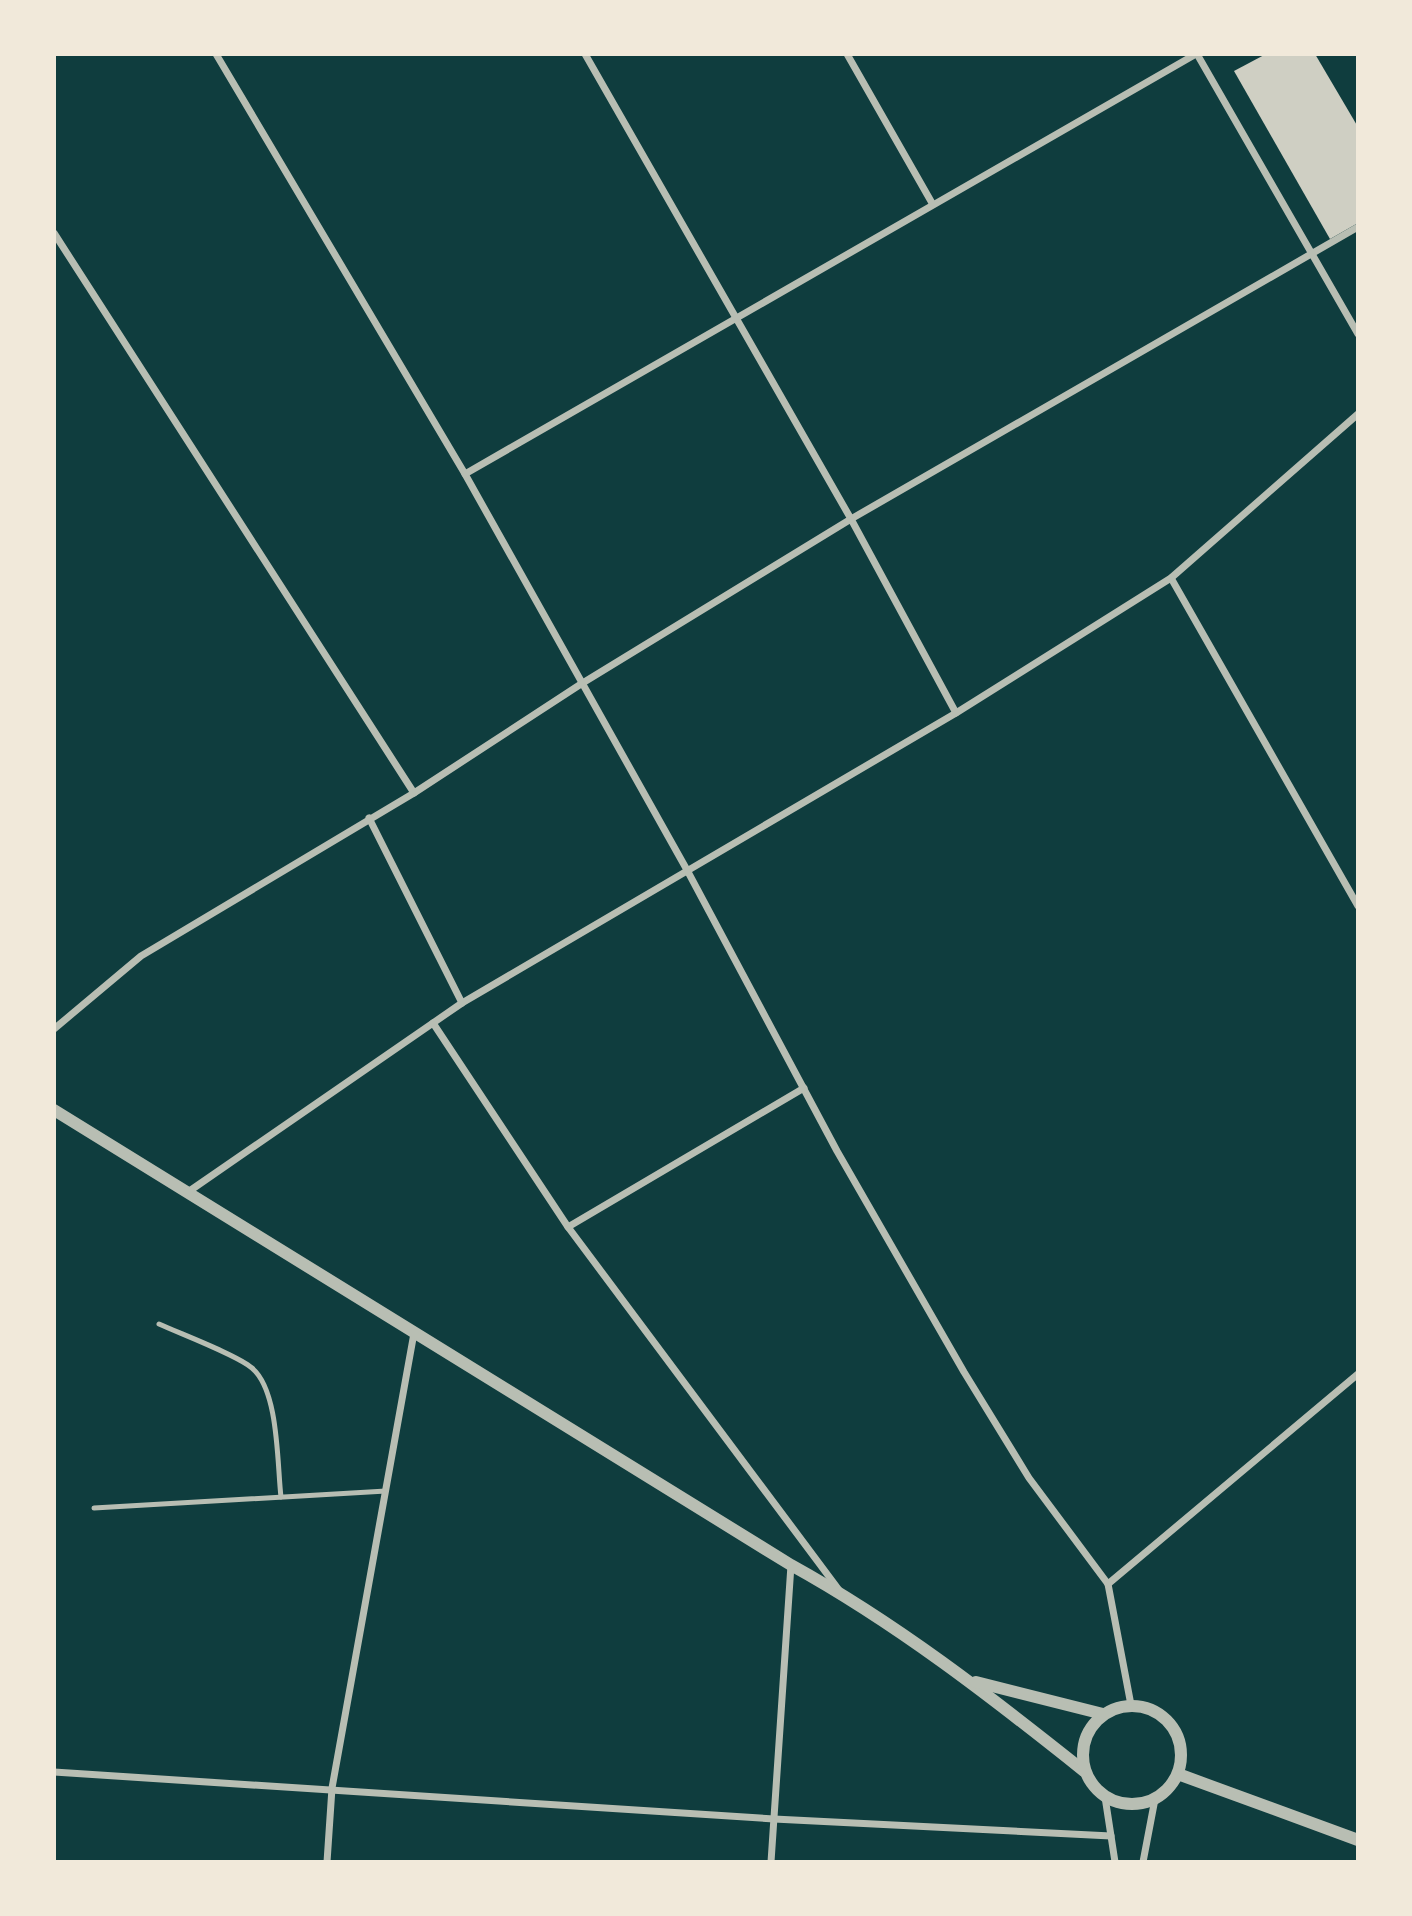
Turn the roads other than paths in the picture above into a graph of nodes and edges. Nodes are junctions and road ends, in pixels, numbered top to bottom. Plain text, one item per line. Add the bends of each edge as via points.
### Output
1 (216, 54) edge
2 (585, 54) edge
3 (847, 54) edge
4 (1196, 54) edge
5 (932, 203) junction
6 (1358, 228) edge
7 (54, 233) edge
8 (1312, 253) junction
9 (735, 317) junction
10 (1358, 334) edge
11 (1358, 414) edge
12 (465, 474) junction
13 (851, 519) junction
14 (1171, 578) junction
15 (581, 684) junction
16 (956, 713) junction
17 (414, 793) junction
18 (369, 818) junction
19 (687, 870) junction
20 (1358, 906) edge
21 (462, 1003) junction
22 (433, 1023) junction
23 (54, 1029) edge
24 (804, 1088) junction
25 (54, 1110) edge
26 (188, 1192) junction
27 (568, 1227) junction
28 (159, 1324) dead end
29 (414, 1332) junction
30 (1358, 1374) edge
31 (386, 1491) junction
32 (281, 1497) junction
33 (94, 1508) dead end
34 (791, 1565) junction
35 (1108, 1584) junction
36 (842, 1593) junction
37 (972, 1682) junction
38 (1131, 1705) junction
39 (1103, 1714) junction
40 (1084, 1771) junction
41 (54, 1772) edge
42 (1178, 1774) junction
43 (332, 1788) junction
44 (1105, 1797) junction
45 (1155, 1799) junction
46 (774, 1819) junction
47 (1111, 1836) junction
48 (1358, 1840) edge
49 (327, 1862) edge
50 (771, 1862) edge
51 (1115, 1862) edge
52 (1143, 1862) edge

1 - 12 street
2 - 9 street
3 - 5 street
4 - 5 street
4 - 8 street
5 - 9 street
6 - 8 street
7 - 17 street
8 - 10 street
8 - 13 street
9 - 12 street
9 - 13 street
11 - 14 street
12 - 15 street
13 - 15 street
13 - 16 street
14 - 16 street
14 - 20 street
15 - 17 street
15 - 19 street
16 - 19 street
17 - 18 street
18 - 21 street
18 - 23 street via 141,956
19 - 21 street
19 - 24 street
21 - 22 street
22 - 26 street
22 - 27 street
24 - 27 street
24 - 35 street via 964,1372 1029,1478
25 - 26 street
26 - 29 street
27 - 36 street
28 - 32 lane via 252,1368 266,1387
29 - 31 street
29 - 34 street
30 - 35 street
31 - 32 lane
31 - 43 street
32 - 33 lane
34 - 36 street
34 - 46 street
35 - 38 street
36 - 37 street
37 - 39 street
37 - 40 street
38 - 39 street
38 - 42 street via 1154,1711 1173,1727 1182,1758
39 - 40 street via 1086,1736
40 - 44 street
41 - 43 street
42 - 45 street
42 - 48 street
43 - 46 street
43 - 49 street
44 - 45 street via 1130,1804
44 - 47 street
45 - 52 street
46 - 47 street
46 - 50 street
47 - 51 street

